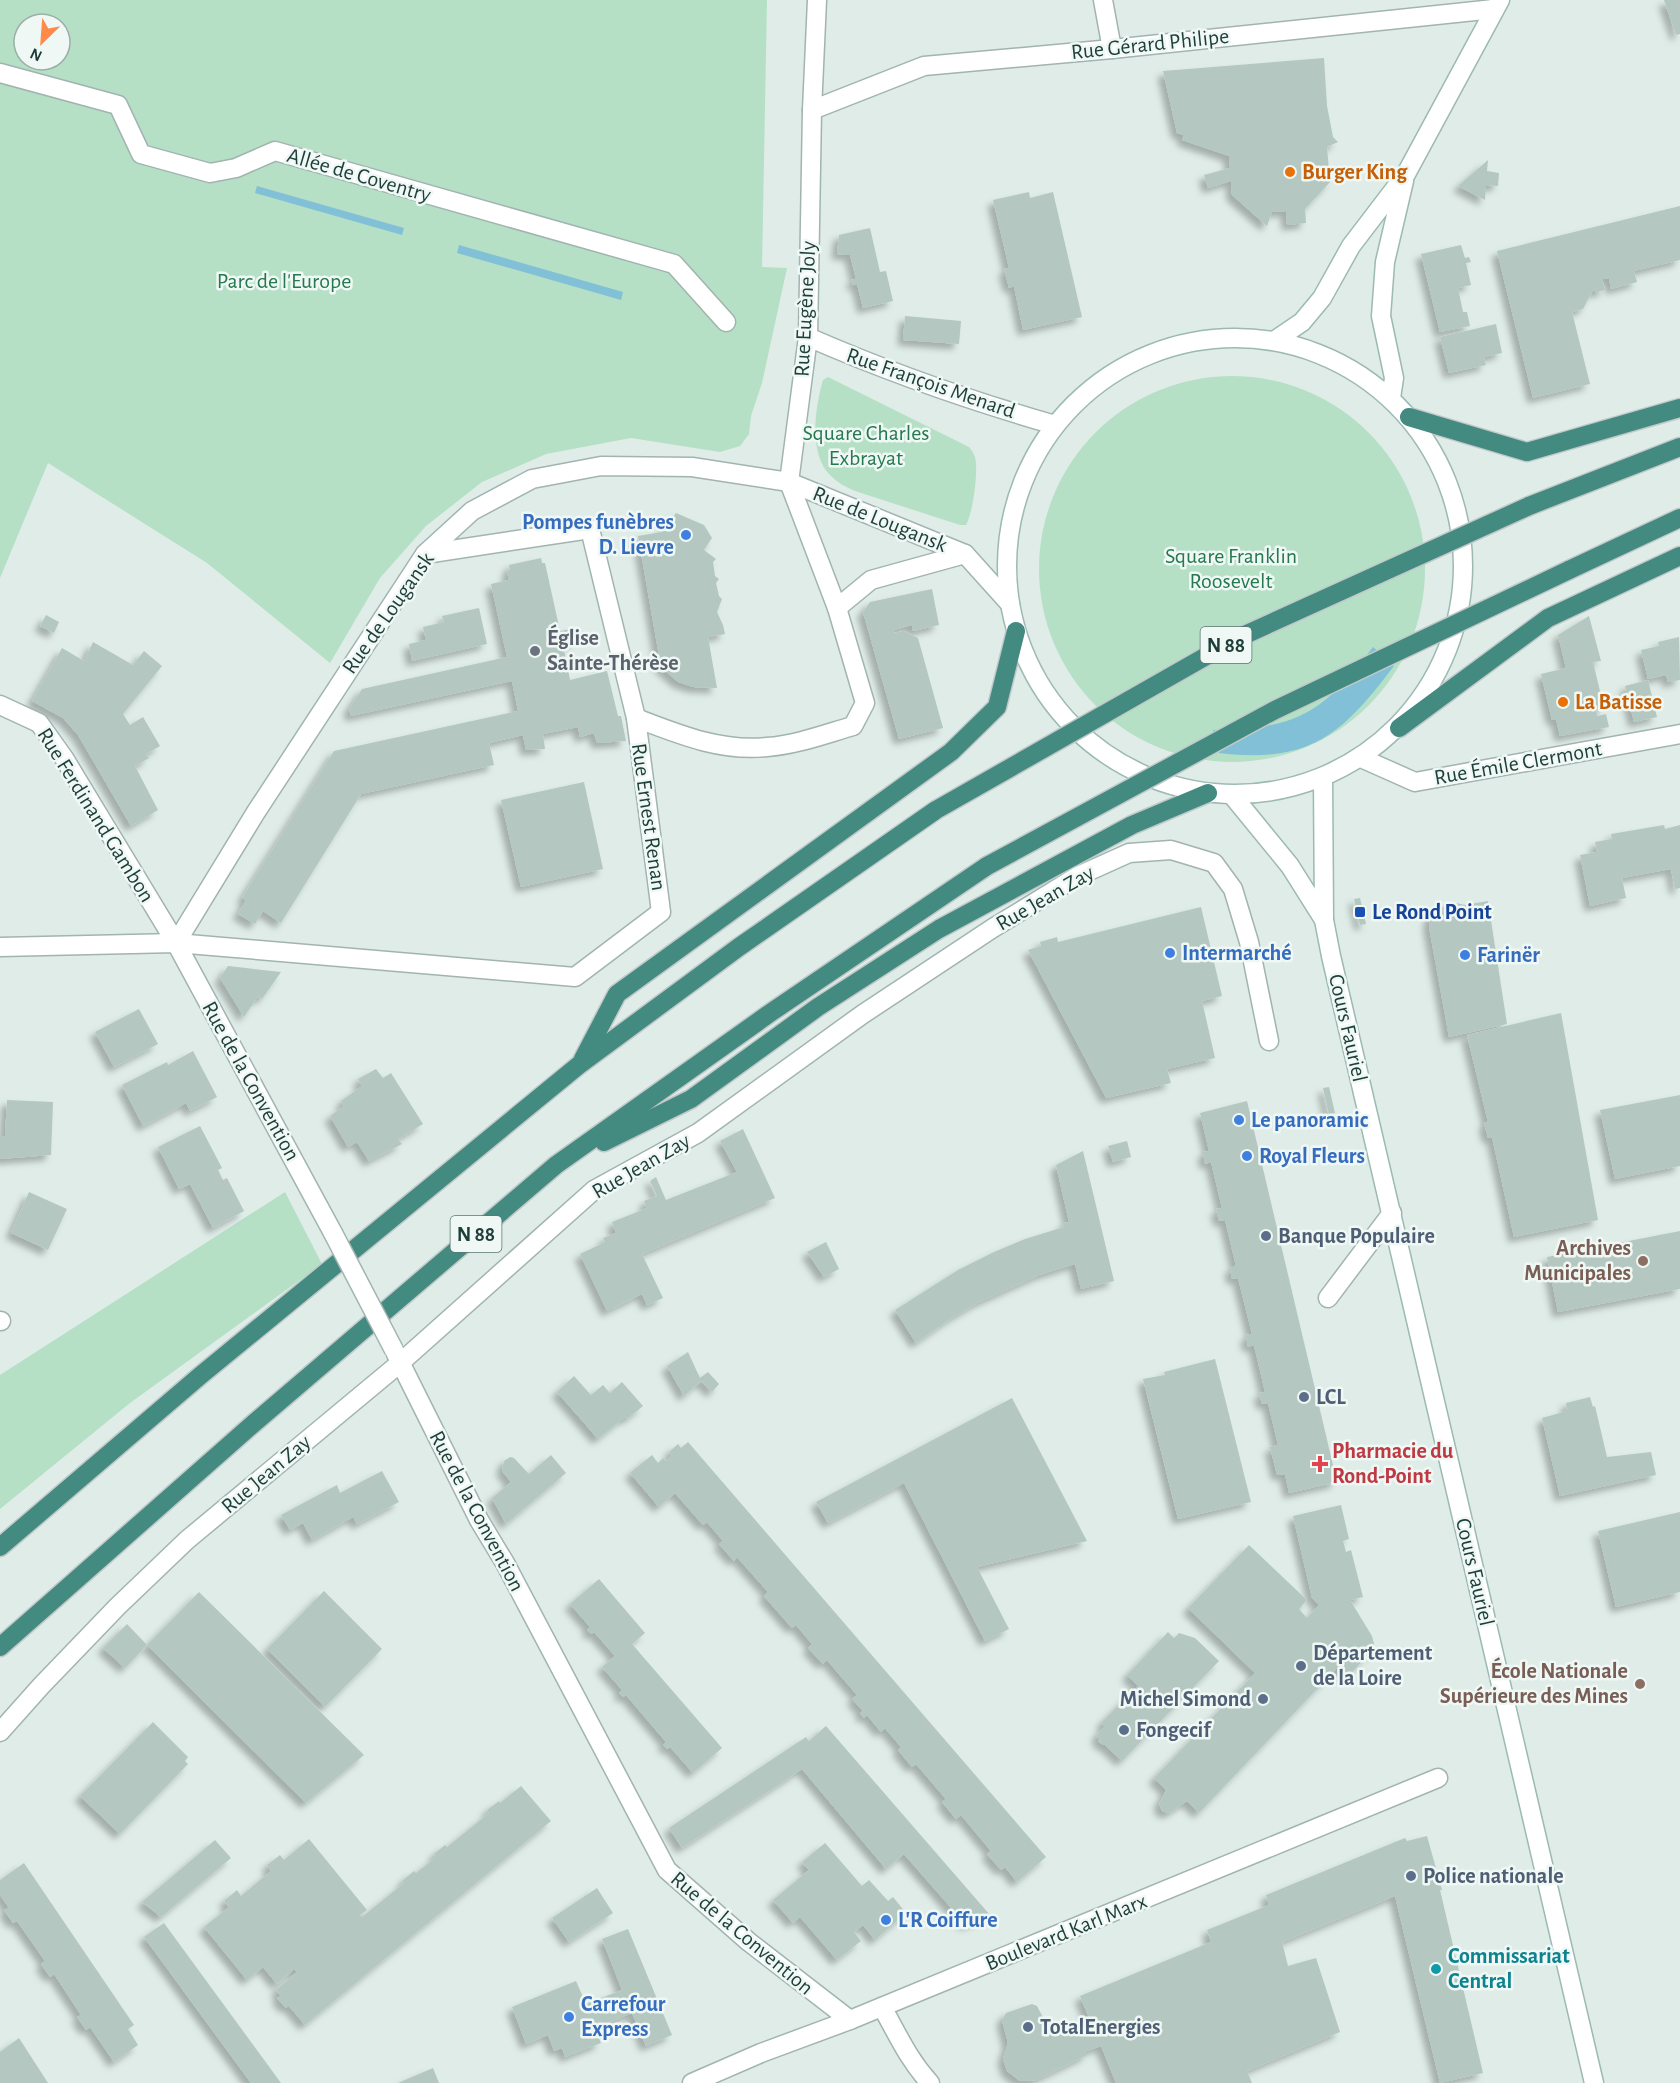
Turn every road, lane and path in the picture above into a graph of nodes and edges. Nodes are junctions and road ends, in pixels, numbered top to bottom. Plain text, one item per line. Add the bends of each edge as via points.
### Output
1 (817, 0) edge
2 (1103, 0) edge
3 (1497, 5) edge
4 (1112, 49) junction
5 (0, 73) edge
6 (812, 110) junction
7 (1406, 174) junction
8 (726, 322) dead end
9 (808, 337) junction
10 (1274, 341) junction
11 (1391, 398) junction
12 (1680, 408) edge
13 (1409, 417) junction
14 (1055, 425) junction
15 (1680, 447) edge
16 (789, 482) junction
17 (1680, 518) edge
18 (425, 554) junction
19 (965, 554) junction
20 (1680, 556) edge
21 (1010, 604) junction
22 (837, 608) junction
23 (1016, 631) junction
24 (0, 705) edge
25 (636, 718) junction
26 (1399, 728) junction
27 (1680, 734) edge
28 (1361, 758) junction
29 (1323, 778) junction
30 (1208, 794) junction
31 (1232, 795) junction
32 (1324, 920) junction
33 (176, 943) junction
34 (0, 947) edge
35 (1269, 1041) dead end
36 (579, 1065) junction
37 (556, 1165) junction
38 (1392, 1213) junction
39 (1328, 1298) dead end
40 (397, 1357) junction
41 (0, 1547) edge
42 (0, 1647) edge
43 (0, 1732) edge
44 (1438, 1778) dead end
45 (882, 2007) junction
46 (850, 2020) junction
47 (692, 2083) edge
48 (930, 2083) edge
49 (1594, 2083) edge

1 - 6 street, Rue Eugène Joly
2 - 4 street
3 - 4 street, Rue Gérard Philipe
3 - 7 street
4 - 6 street, Rue Gérard Philipe via 924,66
5 - 8 street, Allée de Coventry via 118,105 141,154 210,173 236,168 275,152 674,264
6 - 9 street, Rue Eugène Joly
7 - 10 street via 1351,246 1322,298 1302,322
7 - 11 street via 1385,262 1381,316 1394,378
9 - 14 street, Rue François Menard via 984,404
9 - 16 street, Rue Eugène Joly
10 - 11 street via 1336,361
10 - 14 street via 1223,338 1171,347 1123,367 1084,390
11 - 13 street
12 - 13 highway via 1527,452
13 - 26 street via 1440,464 1460,518 1465,574 1456,631 1433,682
14 - 21 street via 1034,457 1019,492 1006,566
15 - 36 highway, N 88, bridge via 1528,506 1238,638 936,810 739,947
16 - 18 street, Rue de Lougansk via 692,467 601,466 532,479 472,511
16 - 19 street, Rue de Lougansk
16 - 22 street, Rue Eugène Joly
17 - 37 highway, N 88, bridge via 1275,710 987,867 773,1011
18 - 25 street, Rue Ernest Renan via 590,529
18 - 33 street, Rue de Lougansk via 256,812
19 - 21 street, Rue de Lougansk
19 - 22 street via 871,580
20 - 26 highway via 1548,618
21 - 23 street
22 - 25 street, Rue Eugène Joly via 864,703 853,726 767,747 727,747
23 - 30 street via 1032,672 1057,709 1088,740 1124,766 1165,783
23 - 36 highway via 997,707 951,752 617,994
24 - 33 street, Rue Ferdinand Gambon via 39,723
25 - 33 street, Rue Ernest Renan via 661,912 576,977
26 - 28 street
27 - 28 street, Rue Émile Clermont via 1415,782
28 - 29 street
29 - 31 street via 1279,791
29 - 32 street, Cours Fauriel
30 - 31 street
30 - 37 highway via 1132,825 939,929 818,1006 691,1099
31 - 32 street, Cours Fauriel via 1290,866
32 - 38 street, Cours Fauriel
33 - 34 street
33 - 40 street, Rue de la Convention, bridge
35 - 40 street, Rue Jean Zay via 1249,942 1233,889 1214,862 1171,850 1129,853 1078,876 993,928 863,1014 698,1133 594,1190
36 - 41 highway, N 88 via 211,1367
37 - 42 highway, N 88
38 - 39 street
38 - 49 street, Cours Fauriel
40 - 43 street, Rue Jean Zay via 187,1540 118,1606
40 - 46 street, Rue de la Convention via 479,1520 667,1870 749,1942
44 - 45 street, Boulevard Karl Marx
45 - 46 street, Boulevard Karl Marx
45 - 48 street via 907,2055
46 - 47 street, Boulevard Karl Marx

